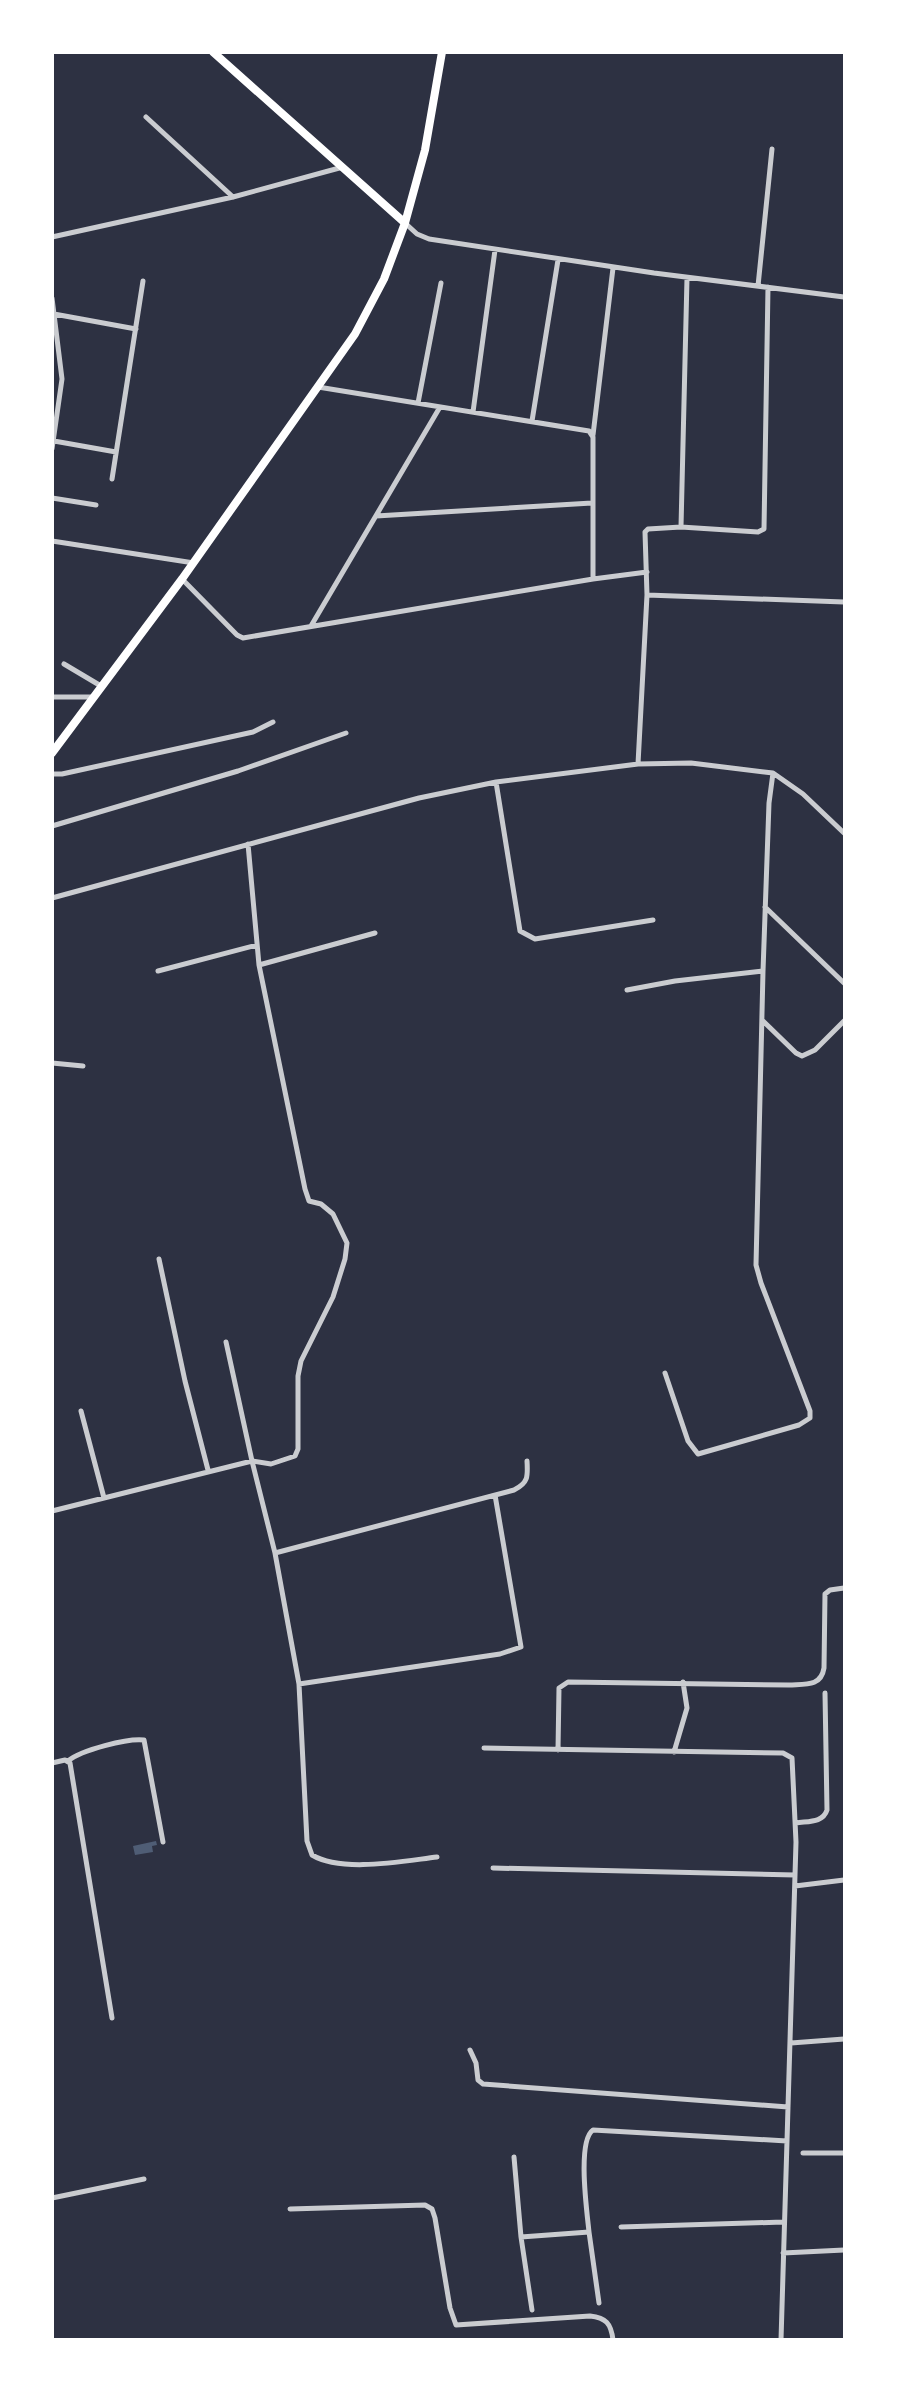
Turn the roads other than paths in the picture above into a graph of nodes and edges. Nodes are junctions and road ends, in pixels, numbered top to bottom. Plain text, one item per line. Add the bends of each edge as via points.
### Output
1 (213, 52) edge
2 (442, 52) edge
3 (146, 117) dead end
4 (772, 149) dead end
5 (343, 167) junction
6 (233, 197) junction
7 (405, 223) junction
8 (52, 237) edge
9 (495, 250) junction
10 (558, 260) junction
11 (613, 268) junction
12 (687, 278) junction
13 (143, 281) dead end
14 (441, 283) dead end
15 (758, 286) junction
16 (768, 287) junction
17 (844, 297) edge
18 (52, 298) edge
19 (54, 314) junction
20 (136, 329) junction
21 (318, 387) junction
22 (418, 403) junction
23 (440, 407) junction
24 (473, 412) junction
25 (55, 420) edge
26 (532, 421) junction
27 (593, 437) junction
28 (54, 441) edge
29 (52, 449) edge
30 (116, 452) junction
31 (112, 478) dead end
32 (52, 498) edge
33 (592, 503) junction
34 (96, 505) dead end
35 (376, 516) junction
36 (681, 527) junction
37 (52, 541) edge
38 (194, 562) junction
39 (647, 572) junction
40 (182, 579) junction
41 (593, 579) junction
42 (647, 595) junction
43 (844, 602) edge
44 (311, 626) junction
45 (64, 664) dead end
46 (101, 686) junction
47 (52, 697) edge
48 (92, 697) junction
49 (273, 722) dead end
50 (346, 733) dead end
51 (52, 753) edge
52 (638, 764) junction
53 (773, 773) junction
54 (52, 774) edge
55 (496, 782) junction
56 (52, 826) edge
57 (844, 832) edge
58 (248, 844) junction
59 (52, 898) edge
60 (765, 907) junction
61 (653, 920) dead end
62 (375, 933) dead end
63 (257, 945) junction
64 (259, 965) junction
65 (158, 971) dead end
66 (763, 971) junction
67 (844, 983) edge
68 (627, 990) dead end
69 (762, 1020) junction
70 (844, 1021) edge
71 (52, 1063) edge
72 (83, 1066) dead end
73 (159, 1259) dead end
74 (226, 1342) dead end
75 (665, 1373) dead end
76 (81, 1411) dead end
77 (252, 1461) junction
78 (526, 1461) dead end
79 (208, 1470) junction
80 (495, 1495) junction
81 (104, 1498) junction
82 (52, 1511) edge
83 (275, 1553) junction
84 (844, 1588) edge
85 (683, 1682) junction
86 (299, 1684) junction
87 (825, 1693) dead end
88 (484, 1748) dead end
89 (558, 1750) junction
90 (674, 1752) junction
91 (68, 1761) junction
92 (52, 1763) edge
93 (796, 1823) junction
94 (163, 1842) dead end
95 (437, 1857) dead end
96 (493, 1868) dead end
97 (795, 1875) junction
98 (844, 1880) edge
99 (795, 1886) junction
100 (112, 2018) dead end
101 (844, 2039) edge
102 (791, 2043) junction
103 (470, 2050) dead end
104 (788, 2106) junction
105 (787, 2141) junction
106 (803, 2153) dead end
107 (844, 2153) edge
108 (514, 2157) dead end
109 (144, 2180) dead end
110 (52, 2198) edge
111 (290, 2209) dead end
112 (783, 2222) junction
113 (621, 2227) dead end
114 (589, 2232) junction
115 (521, 2237) junction
116 (844, 2250) edge
117 (783, 2253) junction
118 (600, 2303) dead end
119 (532, 2310) dead end
120 (613, 2340) edge
121 (782, 2340) edge

1 - 5 main road
2 - 7 main road via 425,150
3 - 6 street
4 - 15 street
5 - 6 street
5 - 7 main road
6 - 8 street
7 - 9 street via 429,238
7 - 21 main road via 384,279 355,334
9 - 10 street
9 - 24 street
10 - 11 street
10 - 26 street
11 - 12 street
11 - 27 street
12 - 15 street
12 - 36 street
13 - 20 street
14 - 22 street
15 - 16 street
16 - 17 street
16 - 36 street via 764,529 758,532
18 - 19 street
19 - 20 street
19 - 25 street via 62,379
20 - 30 street
21 - 22 street
21 - 38 main road
22 - 23 street
23 - 24 street
23 - 35 street
24 - 26 street
25 - 28 street
26 - 27 street via 584,429
27 - 33 street
28 - 29 street
28 - 30 street
30 - 31 street
32 - 34 street
33 - 35 street
33 - 41 street
35 - 44 street
36 - 39 street via 645,532
37 - 38 street
38 - 40 main road
39 - 41 street
39 - 42 street
40 - 44 street via 239,637
40 - 46 main road
41 - 44 street
42 - 43 street
42 - 52 street
45 - 46 street
46 - 48 main road
47 - 48 street
48 - 51 main road
49 - 54 street via 253,732
50 - 56 street via 238,771
52 - 53 street via 691,763
52 - 55 street
53 - 57 street
53 - 60 street
55 - 58 street via 419,798
55 - 61 street via 520,931 535,939
58 - 59 street
58 - 63 street
60 - 66 street
60 - 67 street
62 - 64 street
63 - 64 street
63 - 65 street
64 - 77 street via 305,1189 309,1201 321,1204 333,1214 347,1243 325,1318 301,1361 295,1456 264,1465
66 - 68 street
66 - 69 street
69 - 70 street via 802,1056 815,1050
69 - 75 street via 756,1264 810,1418 698,1454 688,1441
71 - 72 street
73 - 79 street
74 - 77 street
76 - 81 street
77 - 79 street
77 - 83 street
78 - 80 street via 528,1479 523,1485
79 - 81 street
80 - 83 street
80 - 86 street via 521,1647 500,1654
81 - 82 street
83 - 86 street
84 - 85 street via 825,1594 825,1668 817,1682
85 - 89 street via 562,1684
85 - 90 street via 687,1708
86 - 95 street via 307,1841 312,1856 332,1863 359,1864
87 - 93 street via 827,1810 819,1820
88 - 89 street
89 - 90 street
90 - 93 street via 788,1755 792,1758
91 - 92 street
91 - 94 street via 87,1752 144,1740
91 - 100 street
93 - 97 street
96 - 97 street
97 - 99 street
98 - 99 street
99 - 102 street
101 - 102 street
102 - 104 street
103 - 104 street via 478,2080 483,2084
104 - 105 street
105 - 112 street
105 - 114 street via 593,2130 586,2139 585,2164
106 - 107 street
108 - 115 street
109 - 110 street
111 - 120 street via 425,2205 432,2209 435,2218 456,2325 590,2316 609,2323
112 - 113 street
112 - 117 street
114 - 115 street
114 - 118 street
115 - 119 street
116 - 117 street
117 - 121 street

